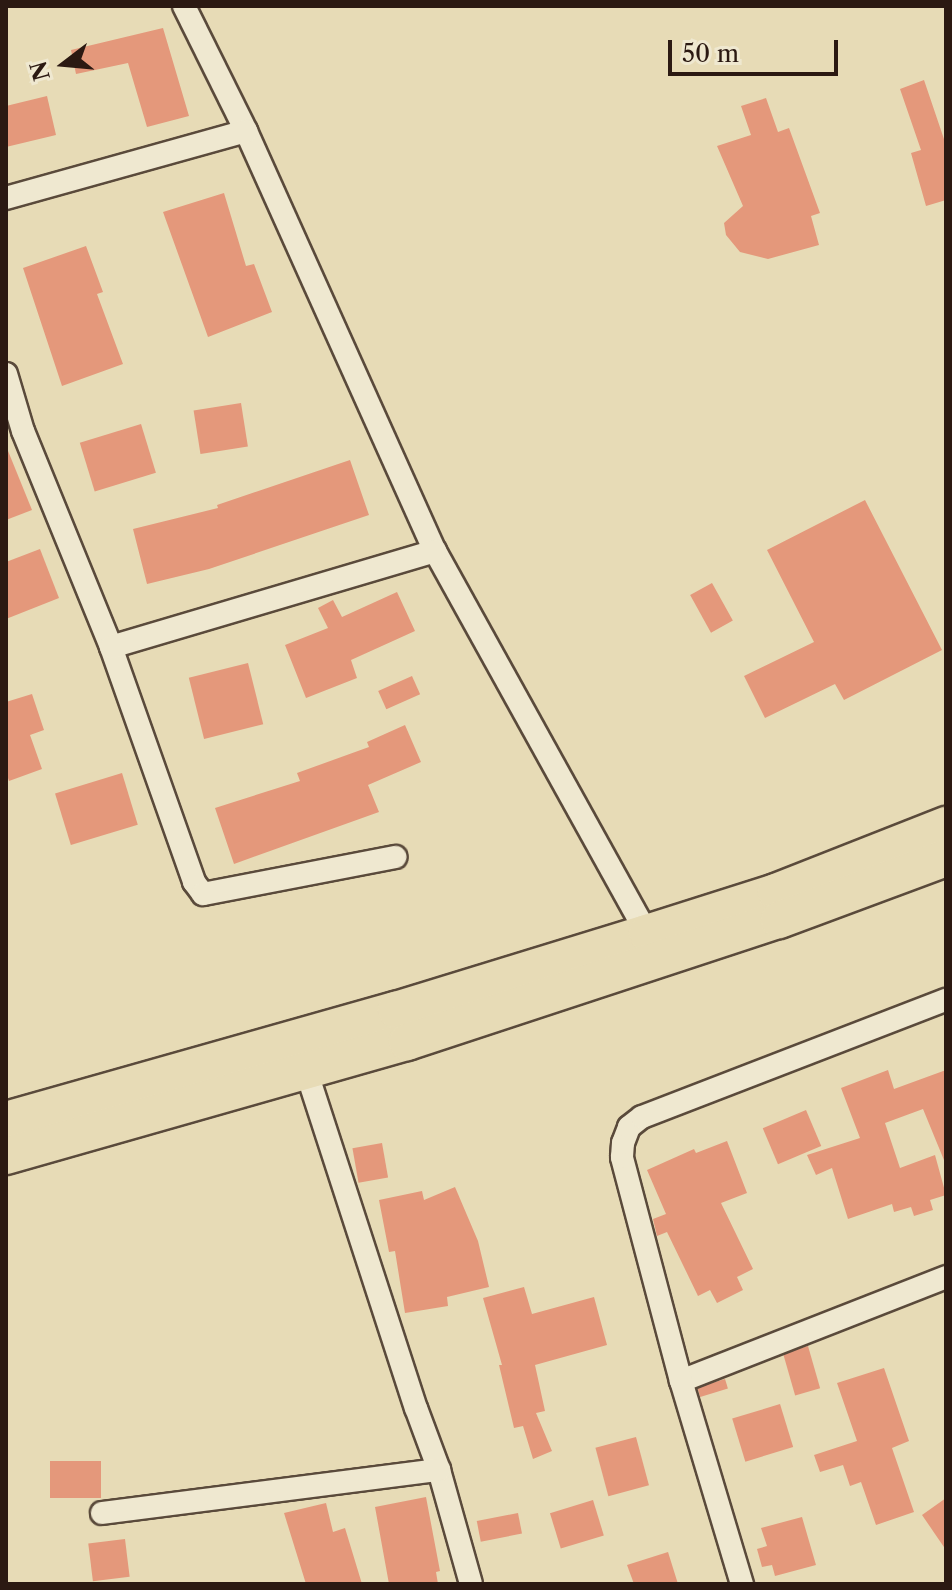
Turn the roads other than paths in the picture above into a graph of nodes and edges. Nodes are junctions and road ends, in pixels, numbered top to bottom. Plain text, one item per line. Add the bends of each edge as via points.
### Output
1 (184, 6) edge
2 (246, 131) junction
3 (6, 198) edge
4 (6, 374) edge
5 (14, 433) edge
6 (435, 551) junction
7 (111, 647) junction
8 (946, 825) edge
9 (395, 857) dead end
10 (946, 858) edge
11 (647, 933) junction
12 (946, 1000) edge
13 (306, 1070) junction
14 (6, 1120) edge
15 (6, 1156) edge
16 (946, 1277) edge
17 (681, 1381) junction
18 (439, 1470) junction
19 (102, 1513) dead end
20 (471, 1584) edge
21 (742, 1584) edge

1 - 2 street
2 - 3 street
2 - 6 street
4 - 5 street
5 - 7 street
6 - 7 street
6 - 11 street
7 - 9 street via 194,882 203,894
8 - 11 highway via 776,892
10 - 13 highway via 779,920
11 - 14 highway
12 - 17 street via 642,1117 629,1127 622,1157
13 - 15 highway
13 - 18 street
16 - 17 street
17 - 21 street
18 - 19 street
18 - 20 street

